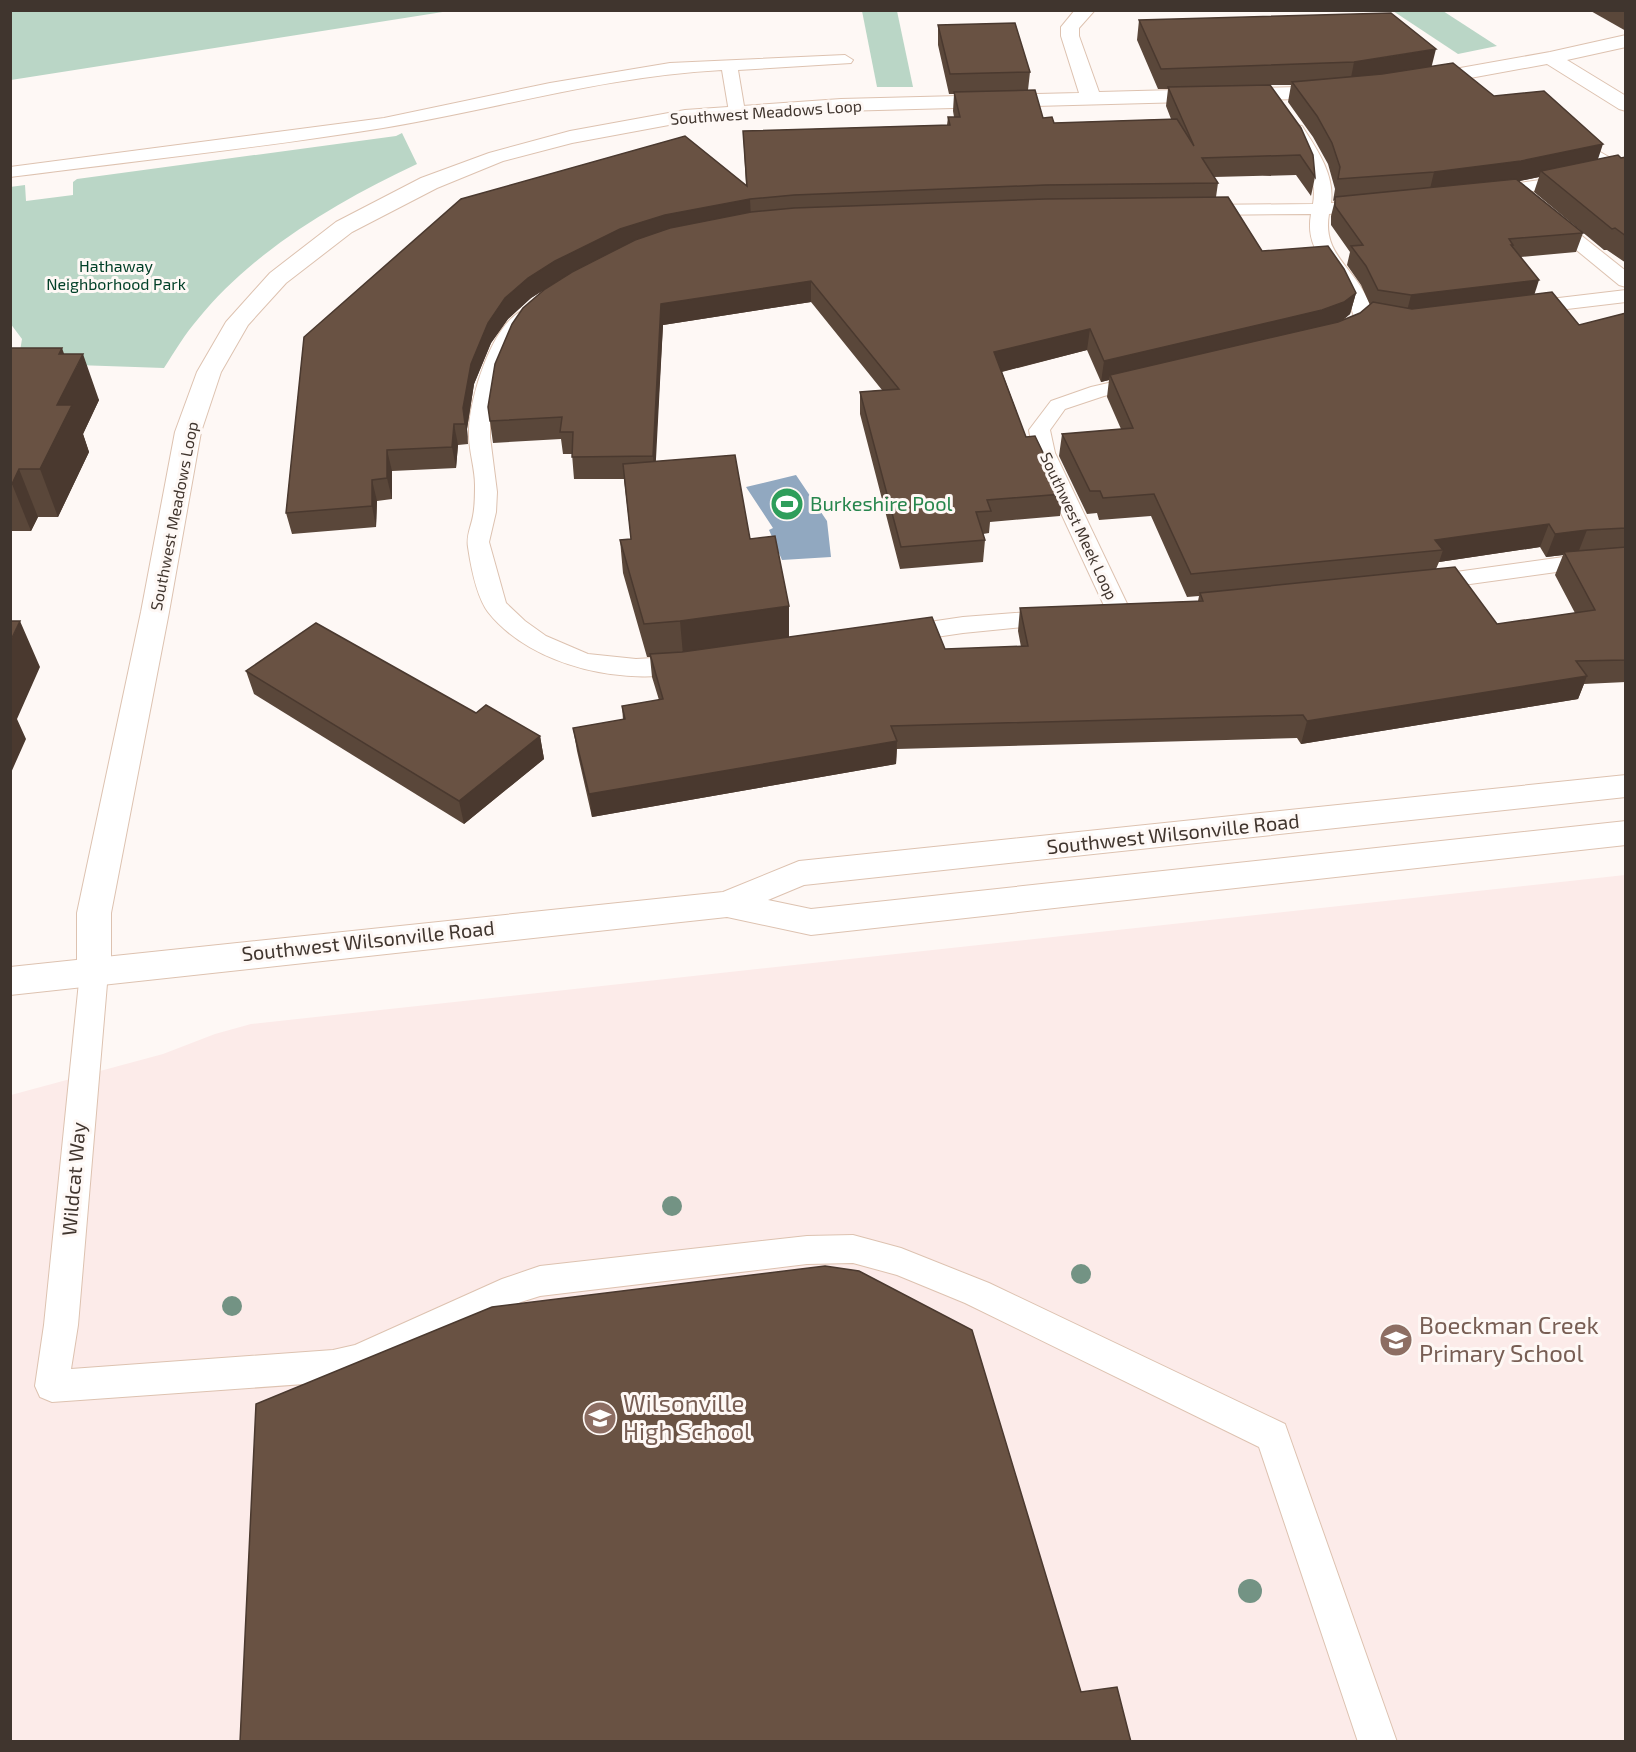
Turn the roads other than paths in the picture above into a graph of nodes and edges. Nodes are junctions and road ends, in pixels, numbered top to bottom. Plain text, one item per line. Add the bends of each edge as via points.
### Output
1 (1086, 10) edge
2 (1626, 41) edge
3 (1550, 58) junction
4 (845, 60) dead end
5 (729, 65) junction
6 (1401, 84) edge
7 (1350, 91) edge
8 (1091, 99) junction
9 (1626, 105) edge
10 (1280, 107) junction
11 (737, 112) junction
12 (1594, 154) edge
13 (10, 172) edge
14 (1515, 189) junction
15 (1472, 195) edge
16 (1385, 204) edge
17 (1321, 209) junction
18 (1184, 210) edge
19 (1626, 281) edge
20 (1626, 296) edge
21 (539, 304) edge
22 (1510, 310) edge
23 (1385, 320) edge
24 (1166, 376) edge
25 (1626, 560) edge
26 (1410, 585) edge
27 (1141, 611) edge
28 (1119, 612) junction
29 (1095, 614) edge
30 (1072, 616) edge
31 (881, 637) edge
32 (706, 662) edge
33 (1626, 786) edge
34 (1626, 833) edge
35 (727, 904) junction
36 (93, 972) junction
37 (10, 981) edge
38 (1378, 1742) edge

1 - 8 street via 1070,27 1070,36
2 - 3 street
3 - 6 street
3 - 9 street
4 - 5 lane
5 - 11 lane
5 - 13 lane via 623,75 384,123
7 - 10 street, Southwest Meadows Loop
8 - 10 street, Southwest Meadows Loop
8 - 11 street, Southwest Meadows Loop via 841,105
10 - 17 lane via 1318,168 1324,189
11 - 36 street, Southwest Meadows Loop via 685,116 570,137 496,157 429,183 344,227 278,278 238,322 209,372 188,432 94,914
12 - 14 lane via 1615,168
14 - 15 lane
14 - 19 lane
16 - 17 lane
17 - 18 lane
17 - 23 lane via 1317,230 1324,250 1358,298 1355,322
20 - 22 lane
21 - 32 lane via 503,344 486,385 479,429 486,482 485,514 478,540 495,606 538,644 576,660 626,669
24 - 28 lane, Southwest Meek Loop via 1098,391 1058,405 1039,429 1044,453
25 - 26 lane via 1578,562
27 - 28 lane
28 - 29 lane
30 - 31 lane
33 - 35 street, Southwest Wilsonville Road via 799,873
34 - 35 street, Southwest Wilsonville Road via 811,922
35 - 36 street, Southwest Wilsonville Road
36 - 37 street, Southwest Wilsonville Road
36 - 38 lane, Wildcat Way via 52,1386 333,1366 358,1359 540,1281 807,1250 853,1249 901,1262 977,1293 1273,1436

